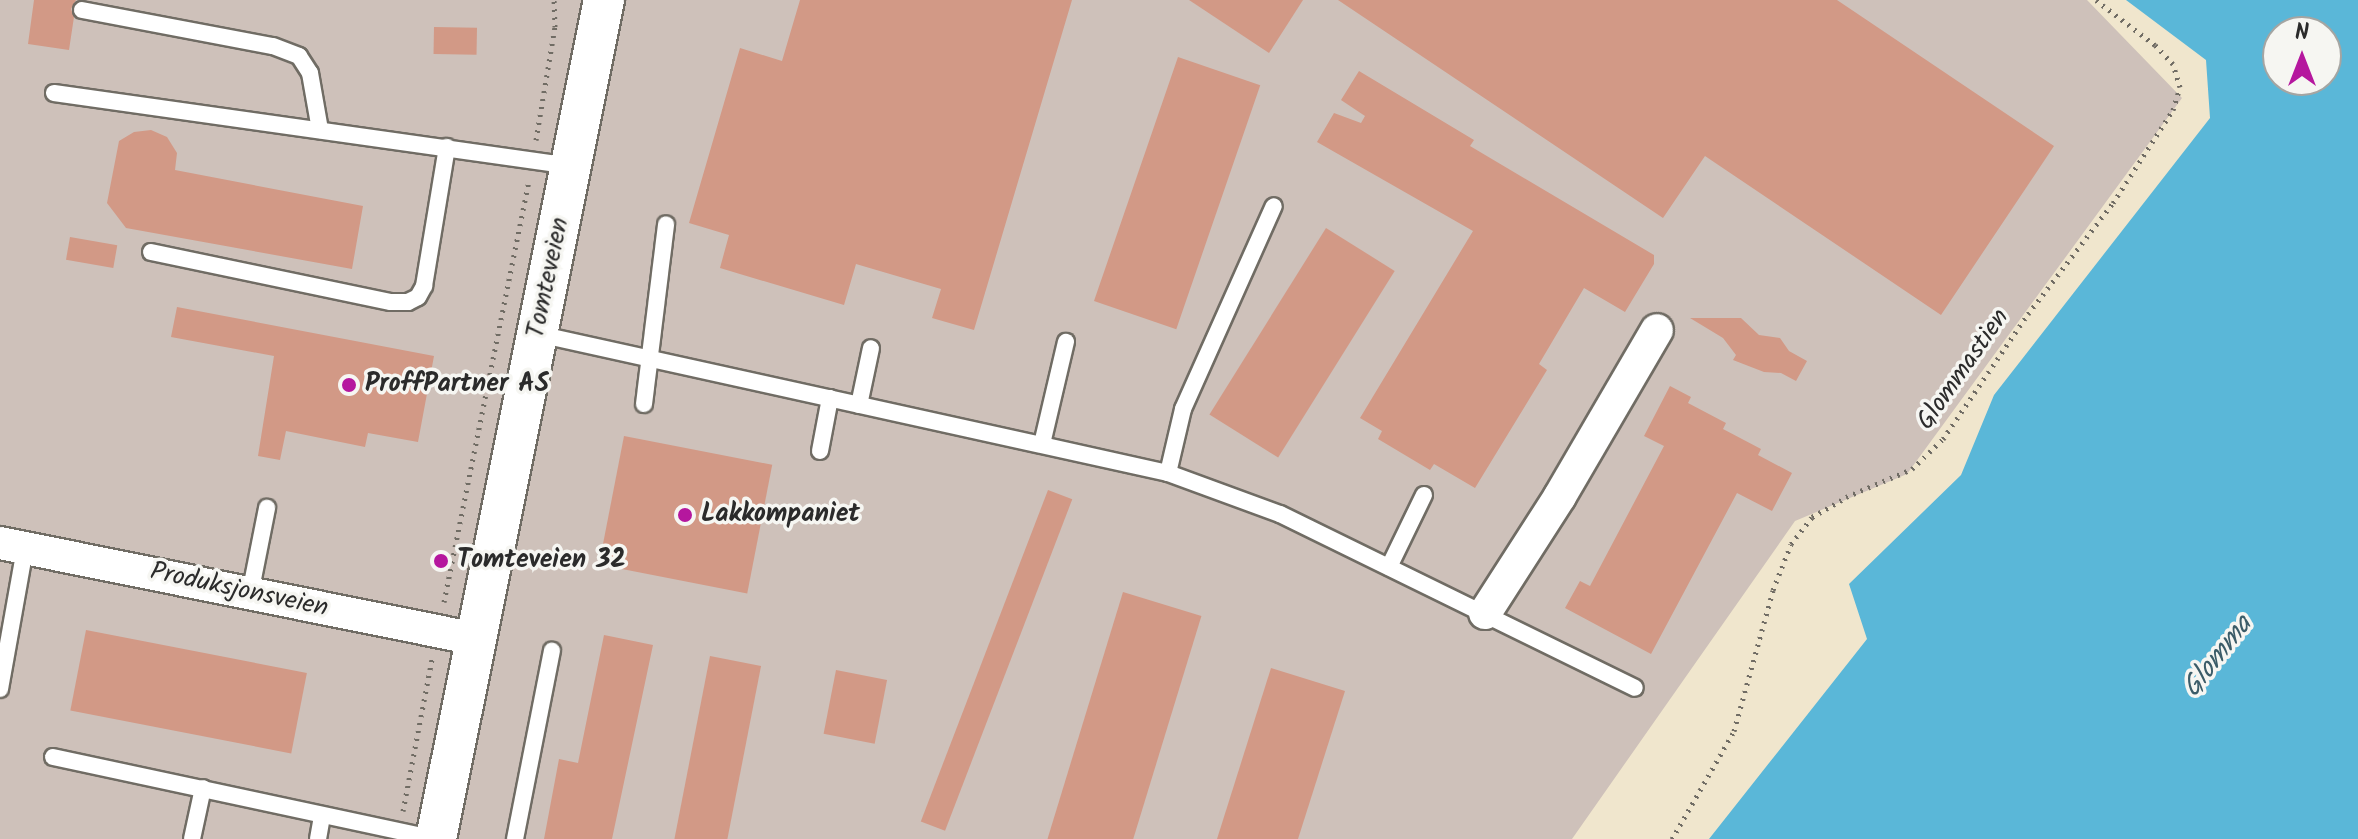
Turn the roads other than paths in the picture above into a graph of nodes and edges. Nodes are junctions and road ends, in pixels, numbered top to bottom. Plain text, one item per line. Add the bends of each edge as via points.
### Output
1 (604, 0) edge
2 (82, 10) dead end
3 (54, 93) dead end
4 (320, 130) junction
5 (447, 147) junction
6 (573, 166) junction
7 (1274, 206) dead end
8 (666, 224) dead end
9 (151, 252) dead end
10 (1657, 330) dead end
11 (538, 334) junction
12 (1066, 342) dead end
13 (871, 348) dead end
14 (650, 359) junction
15 (830, 398) junction
16 (644, 404) dead end
17 (859, 405) junction
18 (1042, 444) junction
19 (820, 451) dead end
20 (1168, 473) junction
21 (1424, 495) dead end
22 (267, 508) dead end
23 (13, 546) edge
24 (1389, 567) junction
25 (250, 594) junction
26 (1485, 613) junction
27 (477, 639) junction
28 (552, 651) dead end
29 (1635, 688) dead end
30 (0, 689) edge
31 (53, 757) dead end
32 (203, 788) junction
33 (322, 816) junction
34 (427, 837) edge
35 (192, 839) edge
36 (318, 839) edge
37 (515, 839) edge

1 - 6 street, Tomteveien
2 - 4 lane via 273,46 299,56 310,73
3 - 4 lane
4 - 5 lane
5 - 6 lane
5 - 9 lane via 424,286 408,302
6 - 11 street, Tomteveien
7 - 20 lane via 1183,409
8 - 14 lane
10 - 26 street
11 - 14 lane
11 - 27 street, Tomteveien
12 - 18 lane
13 - 17 lane
14 - 15 lane
14 - 16 lane
15 - 17 lane
15 - 19 lane
17 - 18 lane
18 - 20 lane
20 - 24 lane via 1280,514
21 - 24 lane
22 - 25 lane
23 - 25 street, Produksjonsveien
23 - 30 lane
24 - 26 lane
25 - 27 street, Produksjonsveien
26 - 29 lane
27 - 34 street, Tomteveien
28 - 37 lane
31 - 32 lane
32 - 33 lane
32 - 35 lane
33 - 34 lane
33 - 36 lane

